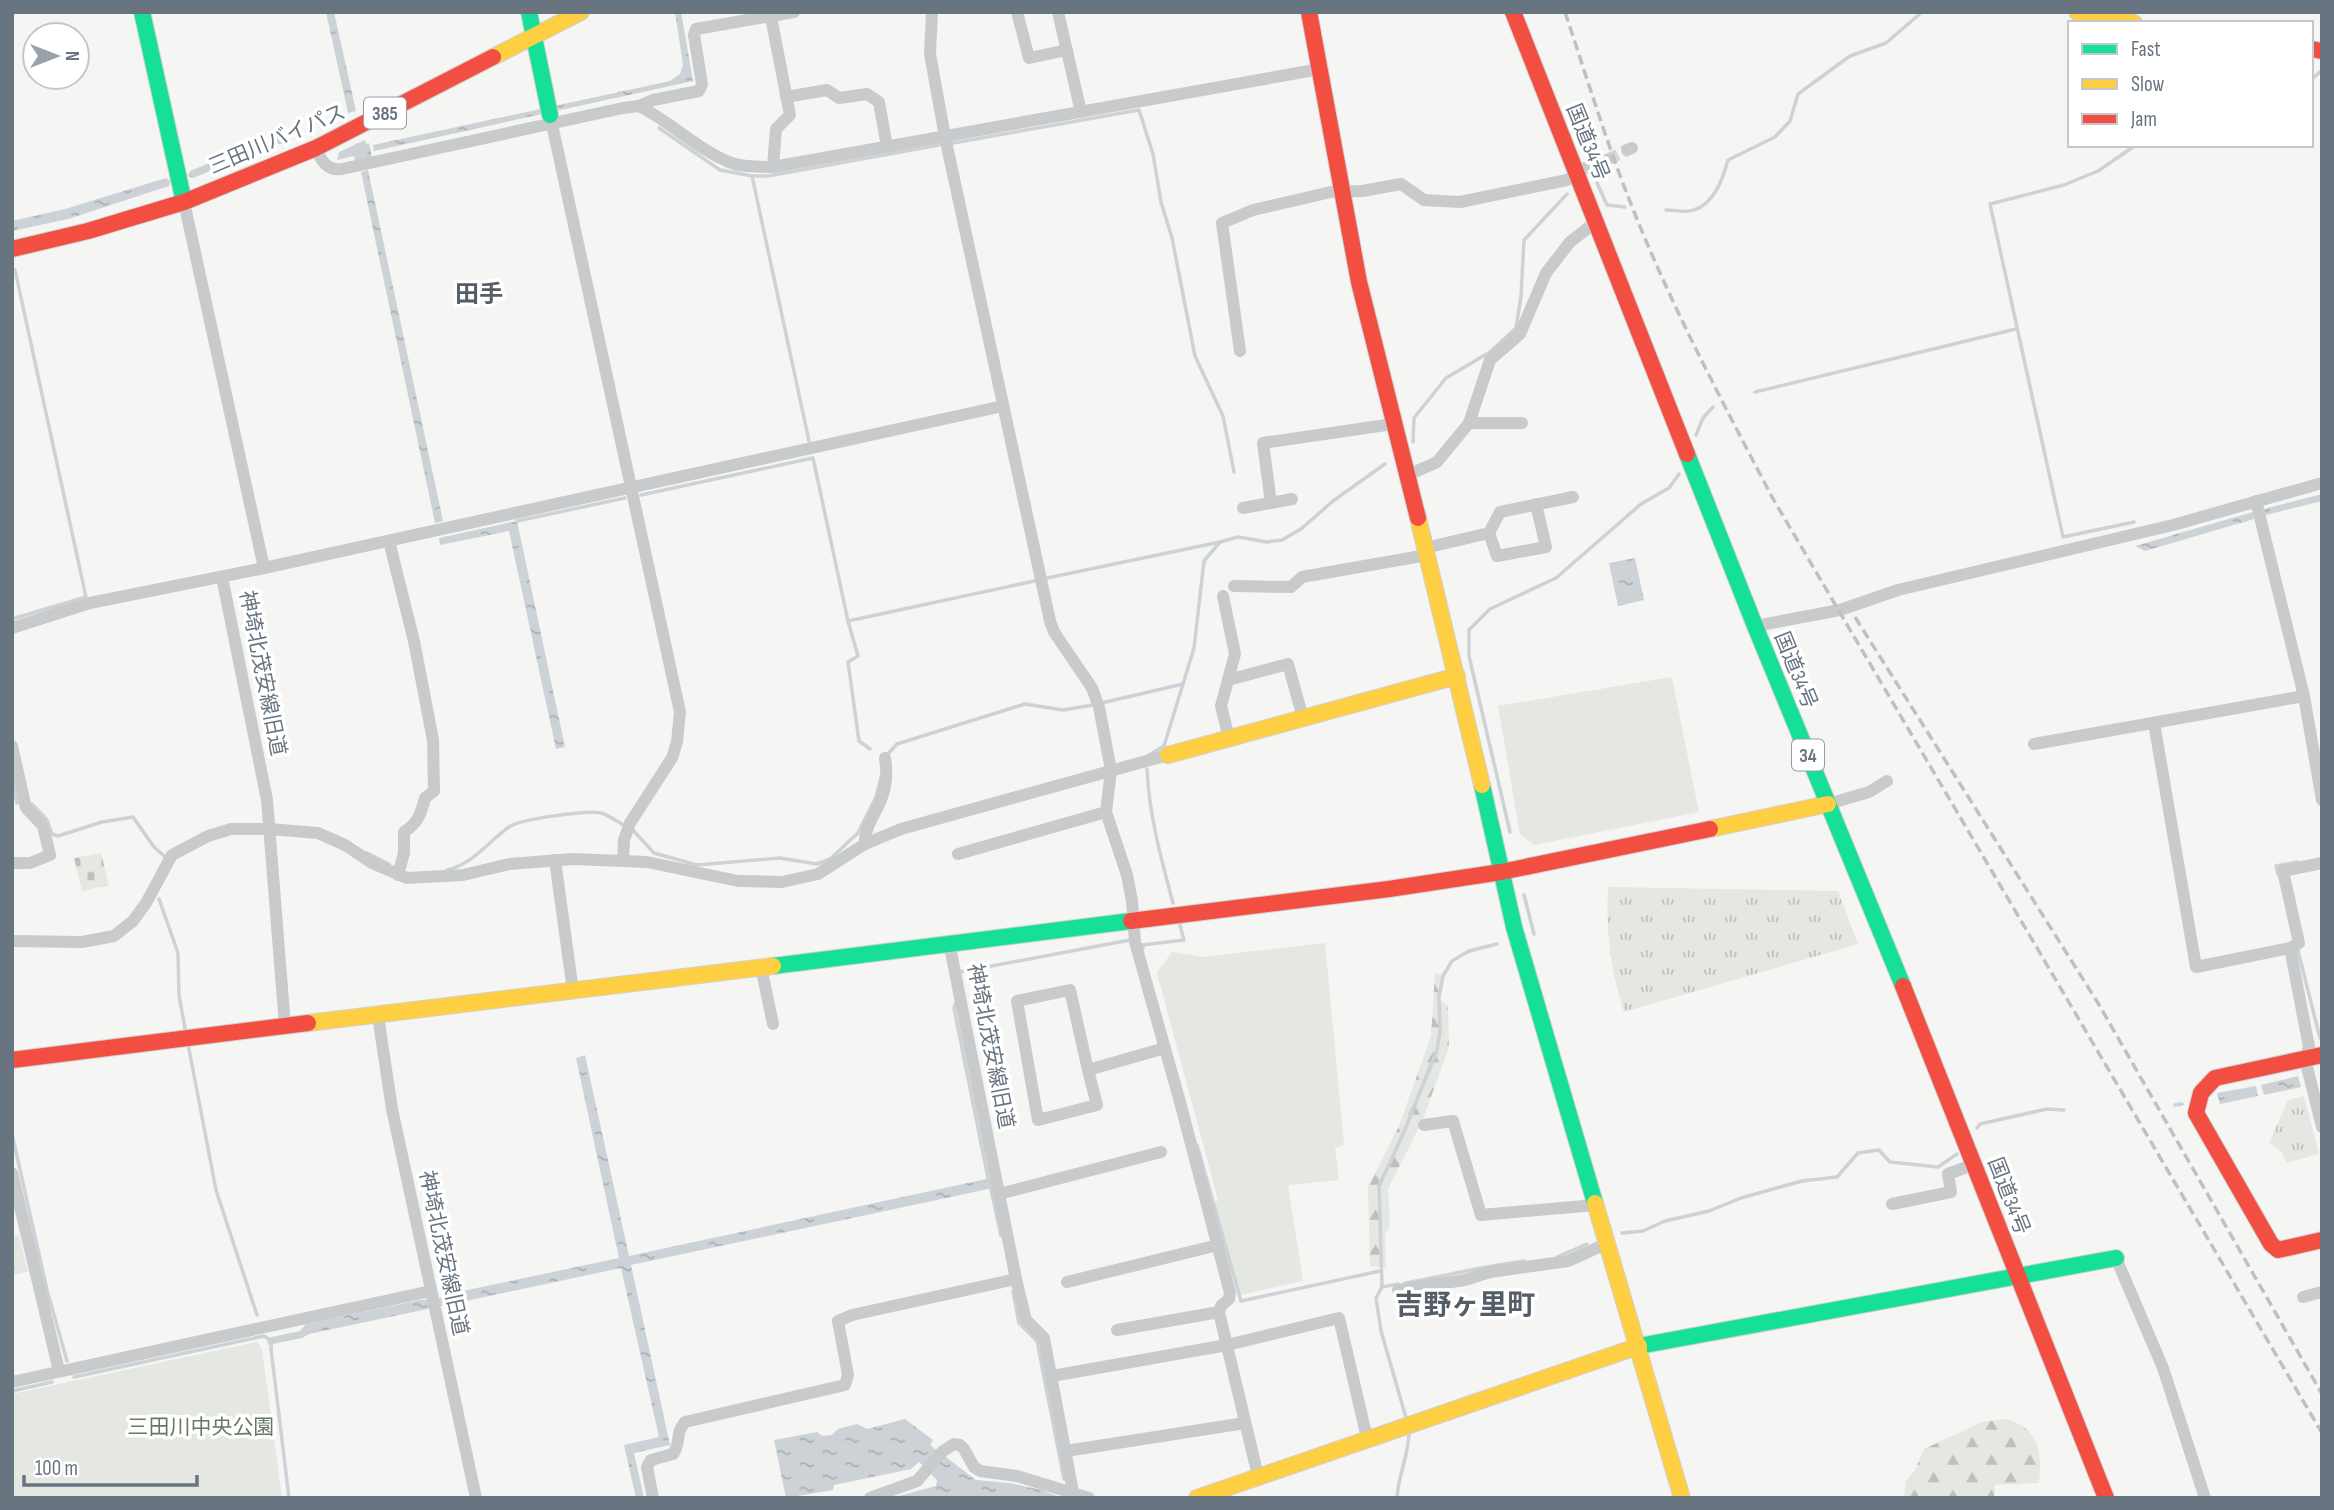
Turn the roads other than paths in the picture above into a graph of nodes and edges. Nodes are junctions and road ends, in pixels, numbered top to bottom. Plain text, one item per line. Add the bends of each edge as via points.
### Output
1 (142, 12) edge
2 (529, 12) edge
3 (581, 12) edge
4 (794, 12) edge
5 (932, 12) edge
6 (1017, 12) edge
7 (1058, 12) edge
8 (1309, 12) edge
9 (1513, 12) edge
10 (2077, 12) edge
11 (2116, 16) edge
12 (771, 17) junction
13 (534, 37) junction
14 (1067, 50) junction
15 (1320, 69) junction
16 (786, 97) junction
17 (639, 106) junction
18 (1082, 112) junction
19 (550, 114) junction
20 (945, 137) junction
21 (887, 147) junction
22 (316, 148) junction
23 (1607, 160) tunnel mouth
24 (773, 167) junction
25 (1578, 174) junction
26 (1341, 190) junction
27 (184, 202) junction
28 (1597, 221) junction
29 (12, 249) edge
30 (1240, 351) dead end
31 (1003, 406) junction
32 (1469, 423) junction
33 (1522, 423) dead end
34 (1393, 424) junction
35 (1406, 476) junction
36 (2322, 484) edge
37 (631, 488) junction
38 (1573, 497) dead end
39 (1292, 499) dead end
40 (2256, 501) junction
41 (1271, 503) junction
42 (1536, 505) junction
43 (1243, 508) dead end
44 (1489, 533) junction
45 (389, 541) junction
46 (1426, 552) junction
47 (264, 568) junction
48 (222, 577) junction
49 (1234, 586) dead end
50 (1223, 596) dead end
51 (1755, 626) junction
52 (12, 628) edge
53 (1457, 676) junction
54 (1228, 680) junction
55 (2304, 696) junction
56 (1303, 718) junction
57 (2154, 723) junction
58 (1229, 738) junction
59 (2034, 744) dead end
60 (12, 746) edge
61 (1168, 755) joint
62 (885, 758) dead end
63 (1111, 770) junction
64 (1887, 780) dead end
65 (2322, 800) edge
66 (1828, 804) junction
67 (1106, 812) junction
68 (269, 825) junction
69 (865, 844) junction
70 (958, 854) dead end
71 (555, 860) junction
72 (623, 860) junction
73 (12, 863) edge
74 (2322, 863) edge
75 (400, 871) junction
76 (1501, 872) junction
77 (1132, 919) junction
78 (12, 941) edge
79 (949, 942) junction
80 (2290, 948) junction
81 (761, 967) junction
82 (573, 991) junction
83 (378, 1016) junction
84 (773, 1024) dead end
85 (285, 1026) junction
86 (1165, 1048) junction
87 (2314, 1057) edge
88 (12, 1060) edge
89 (1088, 1070) junction
90 (1424, 1125) dead end
91 (2322, 1127) edge
92 (1161, 1152) dead end
93 (1975, 1164) junction
94 (12, 1173) edge
95 (999, 1194) junction
96 (1892, 1204) dead end
97 (1597, 1205) junction
98 (2322, 1240) edge
99 (1608, 1243) junction
100 (1218, 1245) junction
101 (2116, 1258) joint
102 (2018, 1275) junction
103 (1016, 1279) junction
104 (1067, 1282) dead end
105 (1398, 1290) dead end
106 (2322, 1292) edge
107 (2303, 1297) dead end
108 (432, 1299) junction
109 (1219, 1312) junction
110 (1117, 1330) dead end
111 (1227, 1345) junction
112 (1637, 1346) junction
113 (59, 1371) junction
114 (1052, 1376) junction
115 (12, 1382) edge
116 (1245, 1423) junction
117 (1367, 1438) junction
118 (1066, 1451) junction
119 (1258, 1476) junction
120 (1073, 1492) junction
121 (476, 1498) edge
122 (653, 1498) edge
123 (870, 1498) edge
124 (1089, 1498) edge
125 (1197, 1498) edge
126 (1682, 1498) edge
127 (2106, 1498) edge
128 (2205, 1498) edge

1 - 27 main road
2 - 13 main road
3 - 13 main road, 三田川バイパス / 385
4 - 12 street
5 - 20 street via 930,54
6 - 14 street via 1028,58
7 - 14 street
8 - 15 main road
9 - 25 main road, 国道34号 / 34
10 - 11 main road
12 - 16 street
12 - 17 street via 696,29 699,91
13 - 19 main road
13 - 22 main road, 三田川バイパス / 385
14 - 18 street
15 - 18 street
15 - 26 main road
16 - 21 street via 827,90 839,97 867,94 879,102
16 - 24 street via 790,115 776,129
17 - 19 street
17 - 24 street via 731,163
18 - 20 street
19 - 22 street via 336,170 321,160
19 - 37 street
20 - 21 street
20 - 31 street
21 - 24 street
22 - 27 main road, 三田川バイパス / 385
23 - 25 street
25 - 26 street via 1460,202 1424,200 1401,184
25 - 28 main road, 国道34号 / 34
26 - 30 street via 1253,210 1222,223
26 - 34 main road
27 - 29 main road, 三田川バイパス / 385
27 - 47 street, 神埼北茂安線旧道
28 - 32 street via 1554,262 1520,334 1490,360
28 - 51 main road, 国道34号 / 34
31 - 37 street
31 - 63 street via 1050,621 1098,703
32 - 33 street
32 - 35 street via 1437,462
34 - 35 main road
34 - 41 street via 1263,443
35 - 46 main road
36 - 40 street
37 - 45 street
37 - 72 street via 680,712 672,758 628,827
38 - 42 street
39 - 41 street
40 - 51 street via 2123,538 1898,590 1840,610
40 - 55 street
41 - 43 street
42 - 44 street via 1500,512
42 - 44 street via 1546,547 1497,556
44 - 46 street
45 - 47 street
45 - 75 street via 433,740 434,791 425,798 415,824 404,832
46 - 49 street via 1302,577 1291,587
46 - 53 main road
47 - 48 street, 神埼北茂安線旧道
48 - 52 street via 90,603
48 - 68 street, 神埼北茂安線旧道
50 - 54 street via 1234,654
51 - 66 main road, 国道34号 / 34
53 - 56 main road
53 - 76 main road
54 - 56 street via 1288,664
54 - 58 street via 1221,706
55 - 57 street
55 - 65 street
56 - 58 main road
57 - 59 street
57 - 80 street via 2196,967
58 - 61 main road
60 - 73 street via 26,808 43,826 50,855 30,863
61 - 63 street
62 - 69 street via 882,797 864,835
63 - 67 street
63 - 69 street via 901,829
64 - 66 street via 1868,792
66 - 76 main road
66 - 93 main road, 国道34号 / 34
67 - 70 street
67 - 77 street via 1126,875
68 - 75 street via 318,833 372,863
68 - 78 street via 231,829 179,850 166,862 133,921 114,936 82,942
68 - 85 street, 神埼北茂安線旧道
69 - 72 street via 818,874 782,883 738,881
71 - 72 street
71 - 75 street via 423,879
71 - 82 street
74 - 80 street via 2283,871 2299,943
76 - 77 main road
76 - 97 main road
77 - 79 main road
77 - 86 street
79 - 81 main road, 神埼北茂安線旧道
79 - 95 street, 神埼北茂安線旧道
80 - 87 street
81 - 82 main road, 神埼北茂安線旧道
81 - 84 street
82 - 83 main road, 神埼北茂安線旧道
83 - 85 main road, 神埼北茂安線旧道
83 - 108 street, 神埼北茂安線旧道 via 392,1109
85 - 88 main road, 神埼北茂安線旧道
86 - 89 street
86 - 100 street
87 - 91 street
87 - 98 main road via 2215,1078 2204,1087 2196,1113 2271,1244 2278,1250
89 - 89 street via 1097,1105 1038,1120 1017,1002 1070,990
90 - 97 street via 1453,1121 1481,1215
92 - 95 street
93 - 96 street via 1948,1174 1951,1192
93 - 102 main road, 国道34号 / 34
94 - 113 street
95 - 103 street, 神埼北茂安線旧道
97 - 99 main road
99 - 105 street via 1567,1261
99 - 112 main road
100 - 104 street
100 - 109 street via 1230,1293
101 - 102 main road
101 - 128 street via 2163,1368
102 - 112 main road
102 - 127 main road, 国道34号 / 34
103 - 114 street, 神埼北茂安線旧道 via 1026,1320 1044,1338
103 - 122 street via 838,1321 848,1375 845,1385 685,1422 678,1430 673,1454 651,1460 647,1467
106 - 107 street
108 - 113 street
108 - 121 street, 神埼北茂安線旧道
109 - 110 street
109 - 111 street
111 - 114 street
111 - 116 street
111 - 117 street via 1339,1318
112 - 117 main road
112 - 126 main road
113 - 115 street
114 - 118 street, 神埼北茂安線旧道
116 - 118 street
116 - 119 street
117 - 119 main road
118 - 120 street, 神埼北茂安線旧道
119 - 125 main road
120 - 123 street via 980,1471 960,1445 948,1446 917,1481
120 - 124 street

